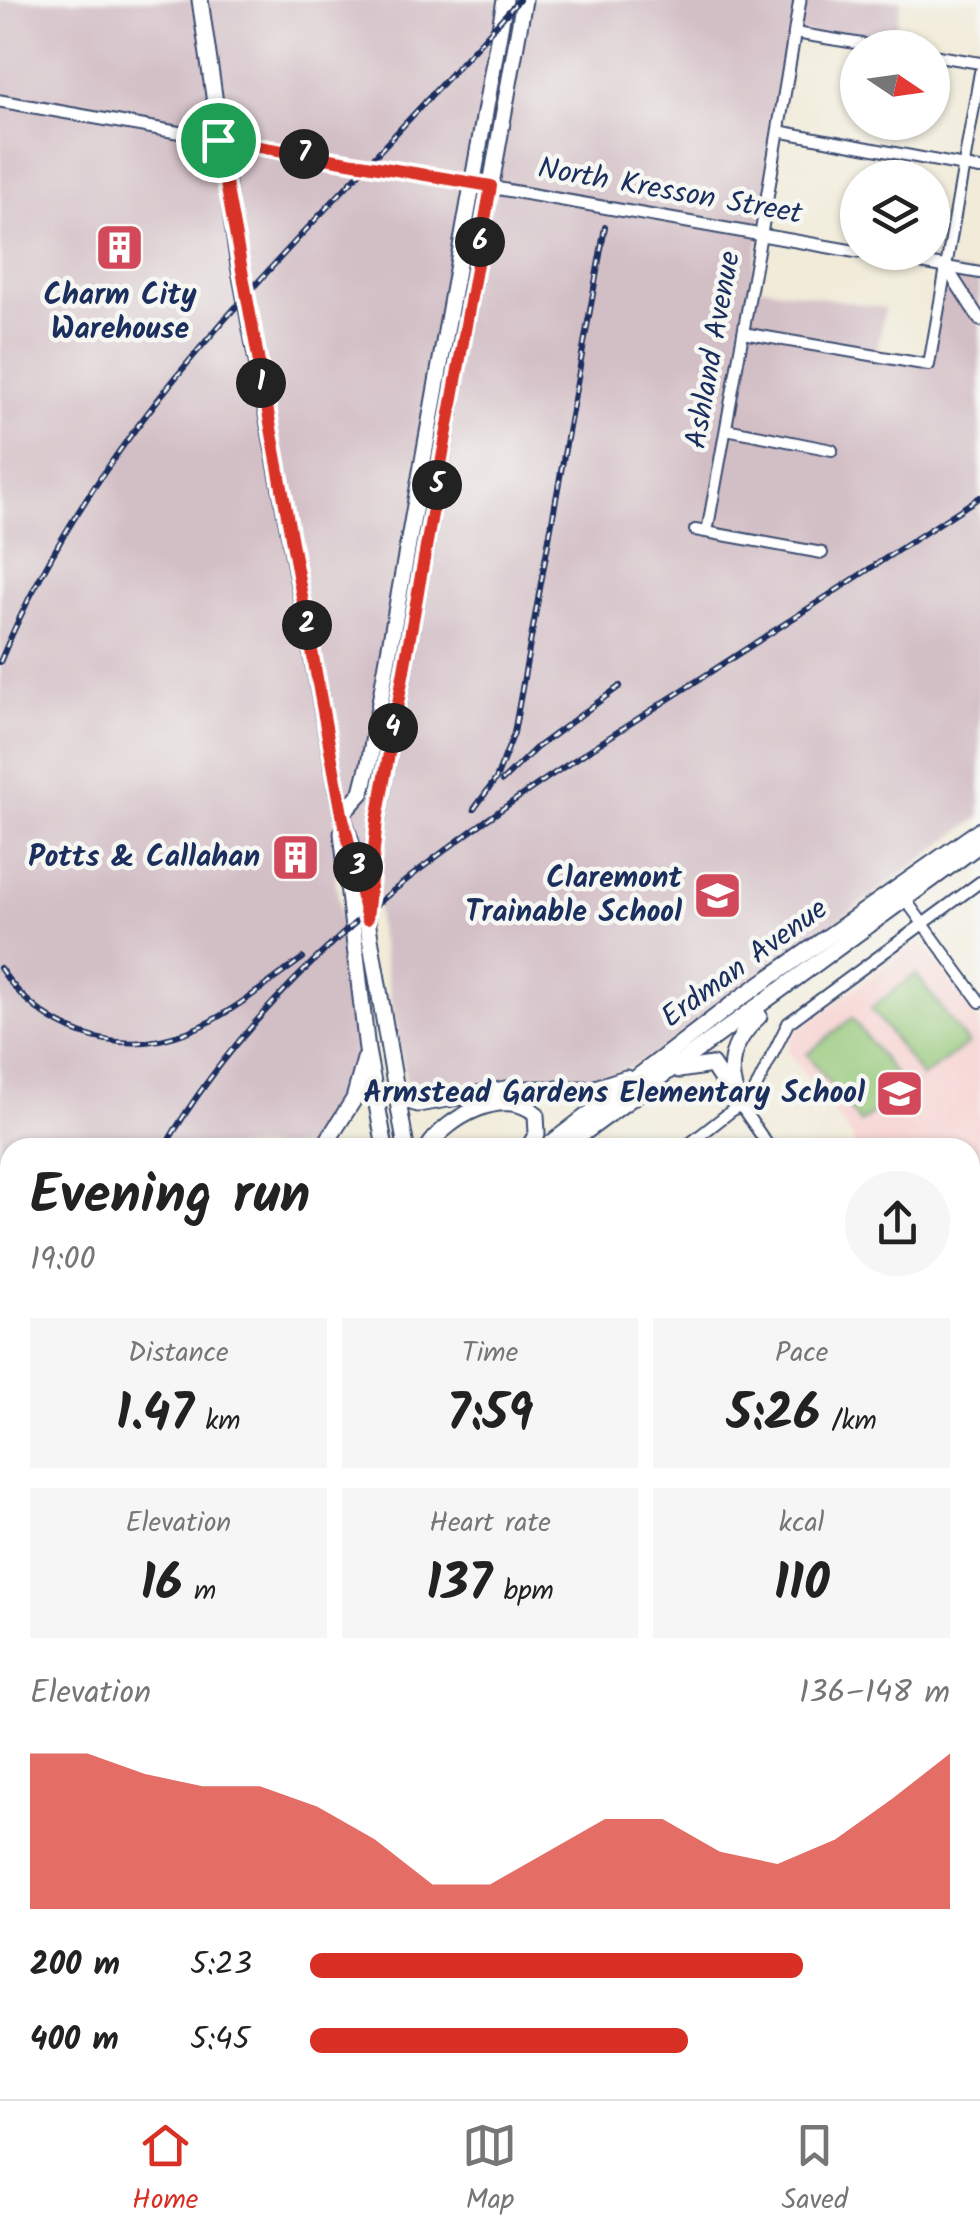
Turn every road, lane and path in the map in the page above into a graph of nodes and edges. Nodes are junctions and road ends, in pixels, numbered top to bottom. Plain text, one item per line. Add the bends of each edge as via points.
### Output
1 (200, 0) edge
2 (505, 0) edge
3 (524, 0) edge
4 (800, 0) edge
5 (795, 33) junction
6 (840, 40) edge
7 (950, 58) edge
8 (980, 63) edge
9 (980, 72) edge
10 (0, 101) edge
11 (778, 131) junction
12 (218, 140) junction
13 (964, 166) junction
14 (980, 169) edge
15 (472, 182) junction
16 (491, 186) junction
17 (760, 234) junction
18 (950, 245) edge
19 (840, 248) edge
20 (950, 269) edge
21 (946, 270) edge
22 (947, 270) edge
23 (980, 273) edge
24 (980, 320) edge
25 (743, 333) junction
26 (726, 429) junction
27 (832, 450) dead end
28 (822, 553) dead end
29 (342, 814) junction
30 (980, 830) edge
31 (980, 844) edge
32 (980, 882) edge
33 (904, 899) junction
34 (367, 919) junction
35 (923, 924) junction
36 (806, 971) junction
37 (980, 1002) edge
38 (367, 1050) junction
39 (648, 1070) junction
40 (666, 1075) junction
41 (395, 1089) junction
42 (629, 1101) junction
43 (740, 1105) junction
44 (329, 1138) edge
45 (383, 1138) edge
46 (404, 1138) edge
47 (437, 1138) edge
48 (534, 1138) edge
49 (558, 1138) edge
50 (577, 1138) edge
51 (594, 1138) edge
52 (697, 1138) edge
53 (763, 1138) edge

1 - 12 main road
2 - 15 main road
3 - 16 main road
4 - 5 street, Ashland Avenue
5 - 6 street
5 - 11 street, Ashland Avenue
7 - 8 street
9 - 13 street
10 - 12 street, North Kresson Street
11 - 13 street
11 - 17 street, Ashland Avenue
12 - 15 street, North Kresson Street
12 - 29 main road
13 - 14 street
13 - 18 street
15 - 16 street, North Kresson Street
15 - 29 main road via 369,764 362,792
16 - 17 street, North Kresson Street
16 - 34 main road via 377,820
17 - 19 street, North Kresson Street
17 - 25 street, Ashland Avenue
20 - 23 street, North Kresson Street
21 - 25 street via 928,365
22 - 24 street
25 - 26 street, Ashland Avenue
26 - 27 street
26 - 28 street, Ashland Avenue via 701,531
29 - 34 main road
29 - 38 main road
30 - 39 main road, Erdman Avenue
31 - 33 main road, Erdman Avenue
32 - 35 street
33 - 35 street
33 - 36 main road, Erdman Avenue
34 - 41 main road
35 - 37 street
35 - 43 street via 788,1023 760,1084
36 - 40 main road, Erdman Avenue
36 - 43 main road via 735,1045 729,1078
38 - 44 main road via 354,1099
38 - 45 main road
39 - 41 main road via 603,1087 506,1089 418,1104
39 - 49 main road, Erdman Avenue
40 - 42 main road, Erdman Avenue
40 - 43 main road via 712,1065
41 - 46 main road
42 - 50 main road, Erdman Avenue
42 - 51 main road
43 - 52 street
43 - 53 street
47 - 48 main road via 453,1121 507,1104 536,1114

